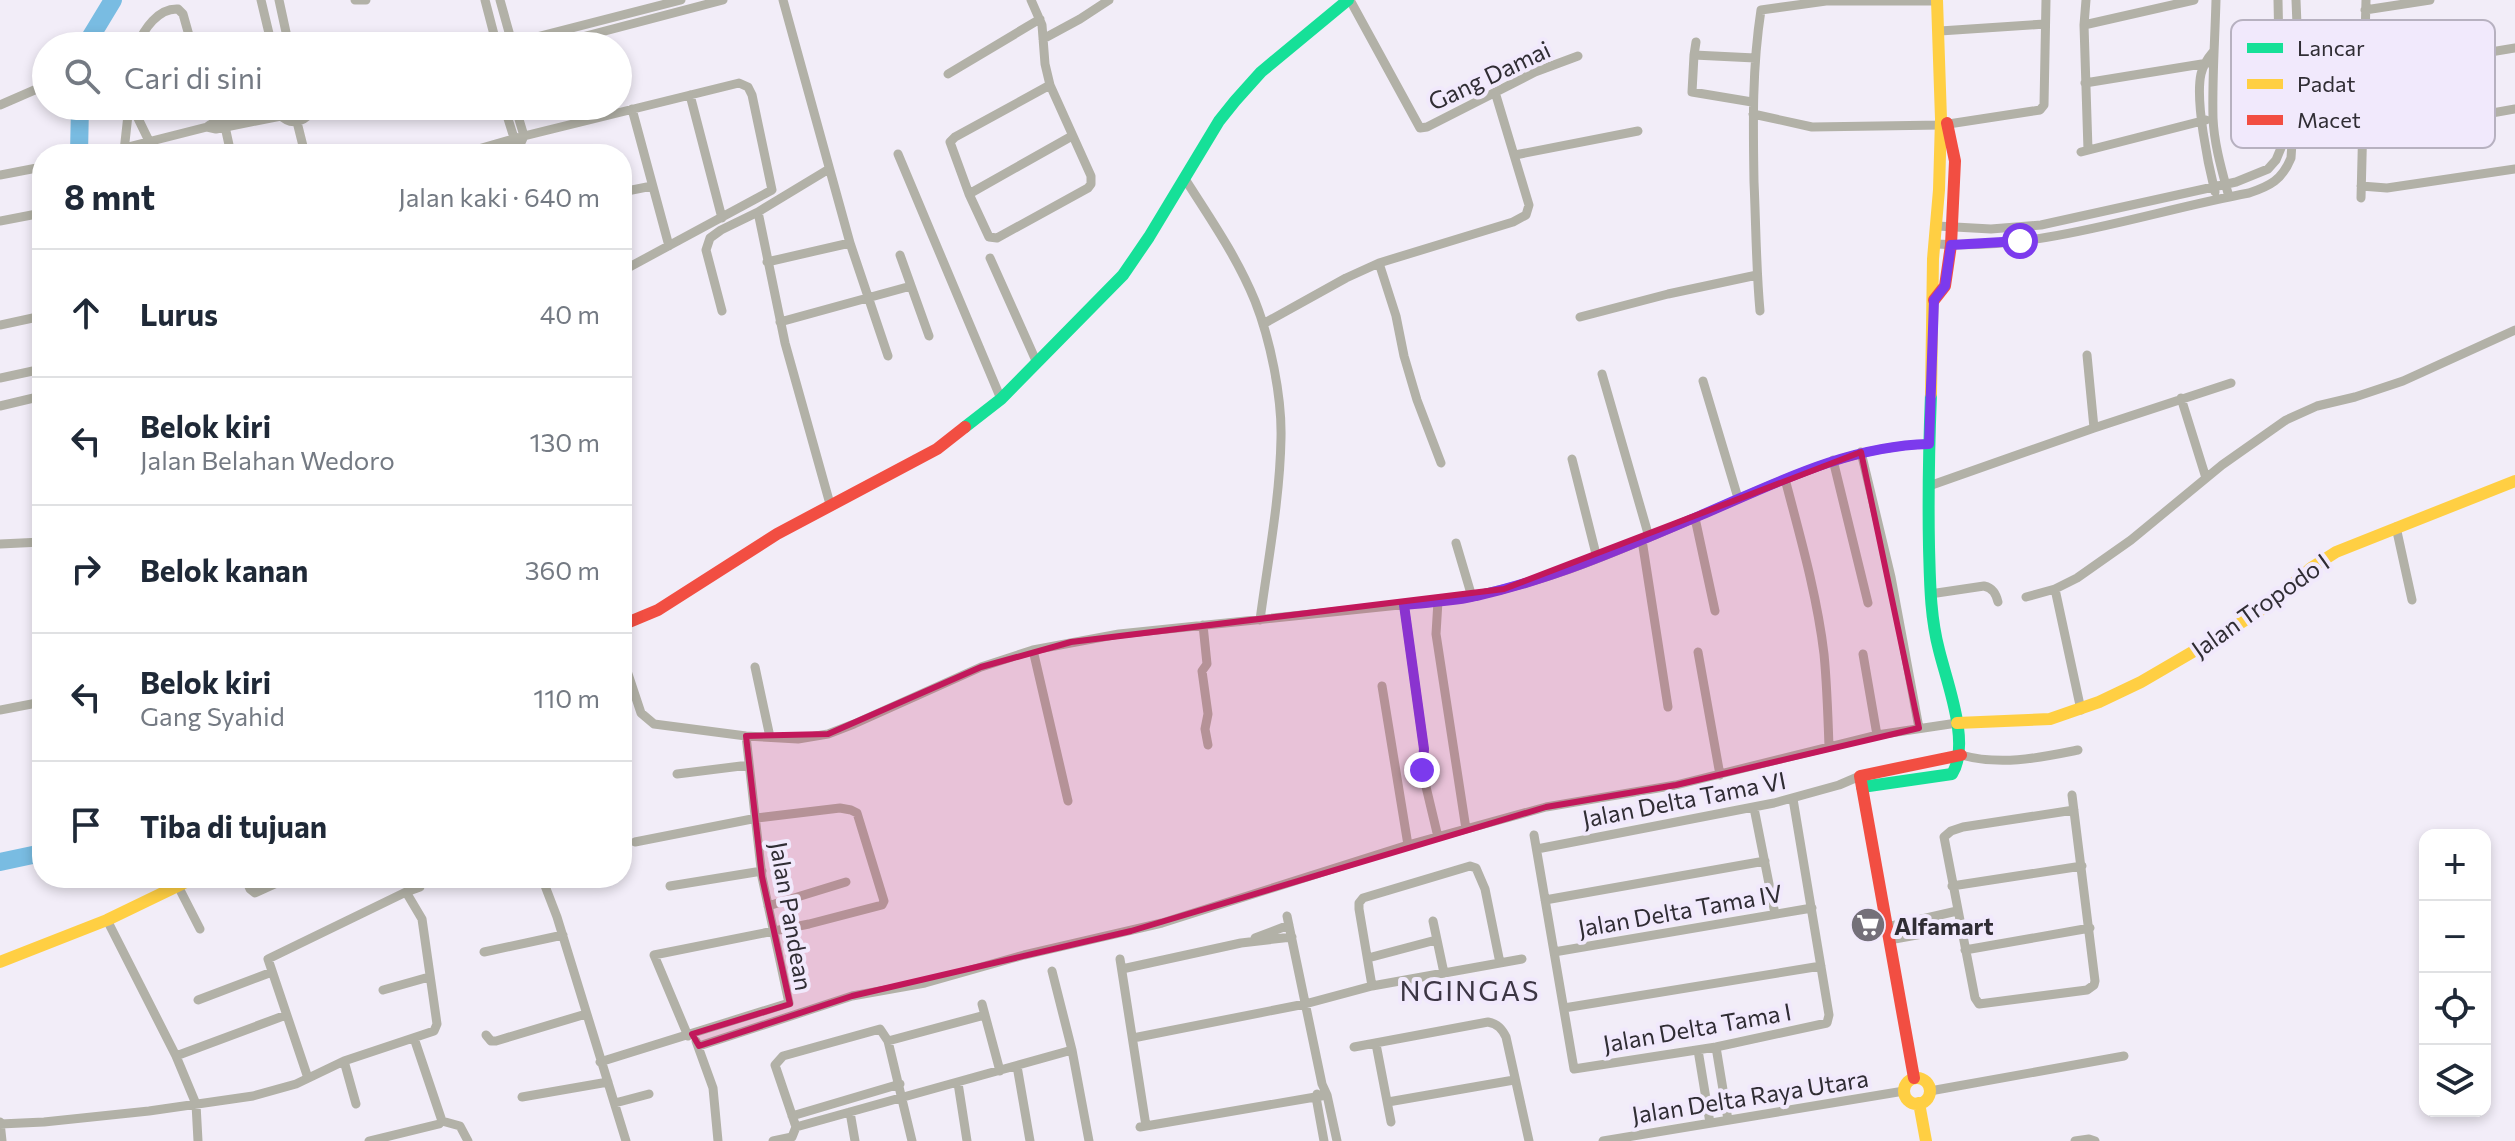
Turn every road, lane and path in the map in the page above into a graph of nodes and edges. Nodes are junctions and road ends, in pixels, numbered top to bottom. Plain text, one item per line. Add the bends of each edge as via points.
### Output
1 (261, 0) edge
2 (279, 0) edge
3 (355, 0) edge
4 (366, 0) edge
5 (485, 0) edge
6 (500, 0) edge
7 (681, 0) edge
8 (723, 0) edge
9 (783, 0) edge
10 (1031, 0) edge
11 (1088, 0) edge
12 (1109, 0) edge
13 (1349, 0) edge
14 (1938, 0) edge
15 (2046, 0) edge
16 (2086, 0) edge
17 (2194, 0) edge
18 (2216, 0) edge
19 (2278, 0) edge
20 (2296, 0) edge
21 (2430, 0) edge
22 (2366, 5) edge
23 (1094, 10) junction
24 (1040, 19) junction
25 (2279, 20) edge
26 (2297, 20) edge
27 (2045, 24) junction
28 (2084, 25) junction
29 (1940, 31) junction
30 (145, 32) edge
31 (188, 32) edge
32 (269, 32) edge
33 (286, 32) edge
34 (499, 32) edge
35 (503, 32) edge
36 (555, 32) edge
37 (601, 32) edge
38 (1043, 39) junction
39 (1696, 42) dead end
40 (2515, 48) edge
41 (2495, 51) edge
42 (1694, 55) junction
43 (1578, 56) dead end
44 (1755, 58) junction
45 (2210, 63) junction
46 (948, 74) dead end
47 (2085, 83) junction
48 (1050, 85) junction
49 (32, 91) edge
50 (1495, 92) junction
51 (690, 95) junction
52 (1752, 102) junction
53 (0, 105) edge
54 (632, 109) joint
55 (2515, 109) edge
56 (2495, 113) edge
57 (1753, 114) junction
58 (128, 120) edge
59 (138, 120) edge
60 (215, 120) edge
61 (235, 120) edge
62 (285, 120) edge
63 (301, 120) edge
64 (510, 120) edge
65 (517, 120) edge
66 (596, 120) edge
67 (2208, 120) junction
68 (297, 122) junction
69 (217, 125) junction
70 (1944, 125) junction
71 (1638, 131) dead end
72 (1072, 136) junction
73 (149, 141) junction
74 (520, 143) edge
75 (125, 144) edge
76 (142, 144) edge
77 (226, 144) edge
78 (302, 144) edge
79 (1947, 144) junction
80 (2279, 148) edge
81 (2292, 148) edge
82 (2362, 148) edge
83 (898, 154) dead end
84 (1515, 155) junction
85 (32, 169) edge
86 (829, 169) junction
87 (2515, 169) edge
88 (0, 175) edge
89 (1185, 179) junction
90 (2225, 184) junction
91 (652, 186) junction
92 (2214, 186) junction
93 (2361, 186) junction
94 (632, 190) edge
95 (969, 194) junction
96 (2229, 197) junction
97 (2361, 198) dead end
98 (2217, 199) junction
99 (758, 212) junction
100 (32, 215) edge
101 (722, 218) junction
102 (0, 221) edge
103 (1937, 226) junction
104 (1952, 228) junction
105 (850, 243) junction
106 (1936, 244) junction
107 (1951, 245) junction
108 (669, 246) junction
109 (900, 255) dead end
110 (990, 258) dead end
111 (767, 262) junction
112 (1379, 263) junction
113 (632, 266) edge
114 (1757, 275) junction
115 (911, 286) junction
116 (868, 299) junction
117 (1934, 300) junction
118 (722, 311) dead end
119 (1760, 311) dead end
120 (1580, 317) dead end
121 (32, 318) edge
122 (780, 322) junction
123 (1263, 324) junction
124 (0, 325) edge
125 (2515, 330) edge
126 (929, 336) dead end
127 (2087, 355) dead end
128 (888, 356) dead end
129 (1037, 363) junction
130 (32, 371) edge
131 (1602, 374) dead end
132 (0, 378) edge
133 (1703, 381) dead end
134 (2231, 383) dead end
135 (32, 398) edge
136 (2181, 398) junction
137 (1001, 399) junction
138 (0, 406) edge
139 (2094, 428) junction
140 (1929, 444) junction
141 (1861, 452) junction
142 (1572, 459) dead end
143 (1833, 460) junction
144 (1441, 463) dead end
145 (2206, 478) junction
146 (1785, 479) junction
147 (2515, 481) edge
148 (1929, 486) junction
149 (1738, 498) junction
150 (830, 504) junction
151 (1695, 518) junction
152 (2396, 527) junction
153 (1646, 538) junction
154 (32, 542) edge
155 (1456, 543) dead end
156 (0, 544) edge
157 (1597, 558) junction
158 (2055, 589) junction
159 (1930, 594) junction
160 (1472, 597) junction
161 (2026, 597) dead end
162 (2412, 600) dead end
163 (1438, 601) junction
164 (1998, 602) dead end
165 (1868, 603) dead end
166 (1404, 605) junction
167 (1715, 611) dead end
168 (1260, 620) junction
169 (632, 622) edge
170 (1203, 625) junction
171 (1033, 650) junction
172 (1698, 652) dead end
173 (1863, 654) dead end
174 (755, 667) dead end
175 (632, 686) edge
176 (1382, 686) dead end
177 (32, 704) edge
178 (1668, 707) dead end
179 (0, 710) edge
180 (2081, 710) junction
181 (1957, 723) junction
182 (1919, 728) junction
183 (1877, 735) junction
184 (746, 736) junction
185 (770, 737) junction
186 (1208, 745) dead end
187 (1829, 747) junction
188 (2078, 750) dead end
189 (1961, 755) junction
190 (749, 765) junction
191 (677, 774) dead end
192 (1720, 775) junction
193 (1861, 782) junction
194 (2072, 795) dead end
195 (1793, 799) junction
196 (1068, 801) dead end
197 (1754, 808) junction
198 (2074, 810) junction
199 (757, 818) junction
200 (1466, 829) junction
201 (1534, 835) dead end
202 (1438, 837) junction
203 (635, 842) dead end
204 (1408, 845) junction
205 (1537, 849) junction
206 (1765, 861) junction
207 (2082, 866) junction
208 (762, 871) junction
209 (846, 882) dead end
210 (670, 886) dead end
211 (1952, 886) junction
212 (174, 888) edge
213 (179, 888) edge
214 (417, 888) edge
215 (546, 888) edge
216 (406, 892) junction
217 (1545, 900) junction
218 (768, 906) junction
219 (1812, 908) junction
220 (1957, 911) junction
221 (1775, 914) junction
222 (107, 920) junction
223 (1433, 921) dead end
224 (1961, 927) junction
225 (2090, 928) junction
226 (200, 929) dead end
227 (774, 932) junction
228 (1888, 933) junction
229 (563, 935) junction
230 (1292, 937) junction
231 (1436, 940) junction
232 (1241, 943) junction
233 (1965, 950) junction
234 (484, 952) dead end
235 (1554, 952) junction
236 (1368, 958) junction
237 (1522, 959) dead end
238 (0, 962) edge
239 (1500, 963) junction
240 (1821, 966) junction
241 (1052, 971) dead end
242 (272, 972) junction
243 (1444, 973) junction
244 (429, 977) junction
245 (1372, 986) junction
246 (383, 990) dead end
247 (198, 1000) dead end
248 (982, 1004) dead end
249 (1305, 1004) junction
250 (1564, 1008) junction
251 (586, 1014) junction
252 (286, 1015) junction
253 (985, 1015) junction
254 (486, 1035) dead end
255 (687, 1036) junction
256 (414, 1038) junction
257 (1133, 1038) junction
258 (888, 1041) junction
259 (1376, 1044) junction
260 (699, 1046) junction
261 (1354, 1047) dead end
262 (1716, 1047) junction
263 (1072, 1050) junction
264 (1698, 1050) junction
265 (176, 1056) junction
266 (2124, 1056) dead end
267 (344, 1061) junction
268 (600, 1062) junction
269 (1017, 1066) junction
270 (1000, 1071) junction
271 (308, 1078) junction
272 (1914, 1078) junction
273 (1514, 1080) junction
274 (608, 1082) junction
275 (958, 1083) junction
276 (900, 1084) junction
277 (1322, 1084) junction
278 (1904, 1091) junction
279 (1930, 1091) junction
280 (649, 1094) dead end
281 (1327, 1095) junction
282 (522, 1097) dead end
283 (1316, 1097) junction
284 (903, 1098) junction
285 (1388, 1102) junction
286 (615, 1103) junction
287 (1919, 1103) junction
288 (196, 1104) junction
289 (356, 1104) dead end
290 (850, 1112) junction
291 (792, 1116) junction
292 (1728, 1120) junction
293 (442, 1121) junction
294 (1391, 1122) dead end
295 (0, 1123) edge
296 (1710, 1123) junction
297 (794, 1135) edge
298 (2, 1141) edge
299 (198, 1141) edge
300 (369, 1141) edge
301 (468, 1141) edge
302 (626, 1141) edge
303 (718, 1141) edge
304 (773, 1141) edge
305 (855, 1141) edge
306 (912, 1141) edge
307 (967, 1141) edge
308 (1030, 1141) edge
309 (1089, 1141) edge
310 (1324, 1141) edge
311 (1337, 1141) edge
312 (1529, 1141) edge
313 (1603, 1141) edge
314 (1926, 1141) edge
315 (2075, 1141) edge
316 (2095, 1141) edge

1 - 32 street
2 - 33 street
3 - 4 street
5 - 34 street
6 - 35 street
7 - 36 street
8 - 37 street
9 - 86 street
10 - 24 street
11 - 23 street
12 - 23 street
13 - 50 street, Gang Damai via 1420,128
13 - 89 street via 1249,84 1219,121
14 - 29 street
14 - 44 street via 1826,1 1761,10
15 - 27 street
16 - 28 street
17 - 28 street
18 - 45 street
19 - 25 street
20 - 26 street
21 - 22 street
23 - 38 street
24 - 38 street
24 - 46 street
27 - 29 street
27 - 70 street via 2042,109
28 - 47 street
29 - 70 street
30 - 31 street via 171,8 183,14
38 - 48 street
39 - 42 street
40 - 41 street
42 - 44 street
42 - 52 street via 1692,92
43 - 50 street, Gang Damai
44 - 52 street
45 - 47 street
45 - 67 street
45 - 67 street via 2199,85
47 - 67 street via 2084,151
48 - 72 street
48 - 95 street via 950,142
49 - 53 street
50 - 84 street
51 - 54 street
51 - 101 street
51 - 101 street via 739,83 752,95 773,188
52 - 57 street
54 - 91 street
55 - 56 street
57 - 70 street via 1812,127
57 - 114 street
58 - 75 street
59 - 73 street
60 - 69 street
61 - 69 street
62 - 68 street
63 - 68 street
64 - 74 street
65 - 74 street
66 - 74 street
67 - 90 street
67 - 92 street
68 - 78 street
69 - 73 street
69 - 77 street
70 - 79 street
71 - 84 street
72 - 95 street
72 - 95 street via 1092,178 1088,188 995,238 987,236
73 - 76 street
79 - 103 street
79 - 104 street via 1955,170
80 - 90 street via 2268,169
81 - 96 street via 2285,173 2272,185
82 - 93 street
83 - 137 street
84 - 112 street via 1529,205 1523,218
85 - 88 street
86 - 99 street
86 - 105 street
87 - 93 street via 2387,188
89 - 123 street via 1245,279
89 - 129 street via 1123,275
90 - 92 street
90 - 96 street
91 - 94 street
91 - 108 street
92 - 98 street
92 - 104 street via 2041,225
93 - 97 street
96 - 98 street
98 - 107 street via 2050,237
99 - 111 street
99 - 118 street via 707,242
100 - 102 street
101 - 108 street
103 - 104 street
103 - 106 street
104 - 107 street
105 - 111 street
105 - 116 street
106 - 107 street
106 - 117 street
107 - 117 street via 1945,286
108 - 113 street
109 - 115 street
110 - 129 street
111 - 122 street
112 - 123 street
112 - 144 street via 1417,400
114 - 119 street
114 - 120 street
115 - 116 street
115 - 126 street
116 - 122 street
116 - 128 street
117 - 140 street
121 - 124 street
122 - 150 street
123 - 168 street via 1281,434
125 - 145 street via 2403,381 2298,414
127 - 139 street
129 - 137 street
130 - 132 street
131 - 153 street
133 - 149 street
134 - 136 street
135 - 138 street
136 - 139 street
136 - 145 street
137 - 150 street via 937,449
139 - 148 street
140 - 141 street
140 - 148 street
141 - 143 street
141 - 182 street
142 - 157 street
143 - 146 street
143 - 165 street
145 - 158 street via 2114,552
146 - 149 street
146 - 187 street via 1821,635
147 - 152 street, Jalan Tropodo I
148 - 159 street
149 - 151 street
150 - 169 street
151 - 153 street
151 - 167 street
152 - 162 street
152 - 180 street, Jalan Tropodo I via 2323,559 2272,603 2225,633
153 - 157 street
153 - 178 street
154 - 156 street
155 - 160 street
157 - 160 street
158 - 161 street
158 - 180 street
159 - 164 street via 1984,586
159 - 181 street via 1939,659
160 - 163 street
163 - 166 street
163 - 200 street via 1436,634
166 - 168 street
166 - 202 street via 1424,749 1422,770
168 - 170 street
170 - 171 street
170 - 186 street
171 - 185 street via 828,734
171 - 196 street
172 - 192 street
173 - 183 street
174 - 185 street
175 - 184 street via 641,713 654,724
176 - 204 street
177 - 179 street
180 - 181 street, Jalan Tropodo I via 2050,719
181 - 182 street
181 - 189 street
182 - 183 street
183 - 187 street
184 - 185 street
184 - 190 street, Jalan Pandean
187 - 192 street
188 - 189 street via 2008,761
189 - 193 street via 1952,774
190 - 191 street
190 - 199 street, Jalan Pandean
192 - 200 street via 1577,800
193 - 195 street, Jalan Delta Tama VI
193 - 228 street
194 - 198 street
195 - 197 street, Jalan Delta Tama VI
195 - 219 street
197 - 205 street, Jalan Delta Tama VI
197 - 206 street
198 - 207 street
198 - 211 street via 1948,833 1943,839
199 - 203 street
199 - 208 street, Jalan Pandean
199 - 227 street via 853,810 884,904
200 - 202 street
201 - 205 street
202 - 204 street
204 - 260 street via 1162,923 925,983 852,996
205 - 217 street
206 - 217 street
206 - 221 street
207 - 211 street
207 - 225 street
208 - 210 street
208 - 218 street, Jalan Pandean
209 - 218 street
211 - 220 street
212 - 222 street
213 - 226 street
214 - 216 street
215 - 229 street
216 - 242 street via 269,957
216 - 244 street via 422,919
217 - 235 street
218 - 227 street, Jalan Pandean
219 - 221 street, Jalan Delta Tama IV
219 - 240 street
220 - 224 street
220 - 228 street
221 - 235 street, Jalan Delta Tama IV
222 - 238 street
222 - 265 street
223 - 231 street
224 - 228 street
224 - 233 street
225 - 233 street
225 - 233 street via 2095,981 2087,990 1979,1004
227 - 255 street, Jalan Pandean via 789,1003
227 - 255 street via 654,955
228 - 272 street
229 - 234 street
229 - 251 street
230 - 232 street
230 - 232 street via 1288,921
230 - 249 street
231 - 236 street
231 - 243 street
232 - 257 street via 1121,964
235 - 250 street
236 - 239 street via 1361,900 1473,866 1485,889
236 - 245 street
237 - 239 street
239 - 243 street
240 - 250 street
240 - 262 street, Jalan Delta Tama I via 1827,1023
241 - 263 street
242 - 247 street
242 - 252 street
243 - 245 street
244 - 246 street
244 - 256 street via 437,1027
245 - 249 street
248 - 253 street
249 - 257 street
249 - 277 street
250 - 264 street, Jalan Delta Tama I via 1574,1069
251 - 254 street via 496,1041
251 - 268 street
252 - 265 street
252 - 271 street
253 - 258 street
253 - 270 street
255 - 260 street
255 - 268 street
256 - 267 street
256 - 293 street
257 - 283 street via 1143,1126
258 - 276 street
258 - 291 street via 875,1029 779,1059 775,1065
259 - 261 street
259 - 273 street via 1491,1023 1506,1037
259 - 285 street
260 - 303 street via 713,1088
262 - 264 street, Jalan Delta Tama I
262 - 292 street
263 - 269 street
263 - 309 street
264 - 296 street
265 - 288 street
266 - 279 street
267 - 271 street
267 - 289 street
268 - 274 street
269 - 270 street
269 - 308 street
270 - 275 street
271 - 288 street via 253,1096
272 - 278 street
272 - 279 street via 1923,1079
273 - 285 street
273 - 312 street
274 - 282 street
274 - 286 street
275 - 284 street
275 - 307 street
276 - 284 street
276 - 291 street
277 - 281 street
277 - 283 street
278 - 287 street via 1907,1099
278 - 292 street, Jalan Delta Raya Utara
279 - 287 street
280 - 286 street
281 - 283 street
281 - 311 street
283 - 310 street
284 - 290 street
284 - 306 street
285 - 294 street
286 - 302 street
287 - 314 street
288 - 295 street
288 - 299 street
290 - 297 street
290 - 305 street
291 - 297 street
292 - 296 street, Jalan Delta Raya Utara
293 - 300 street
293 - 301 street via 460,1126
295 - 298 street
296 - 313 street, Jalan Delta Raya Utara
297 - 304 street
315 - 316 street

